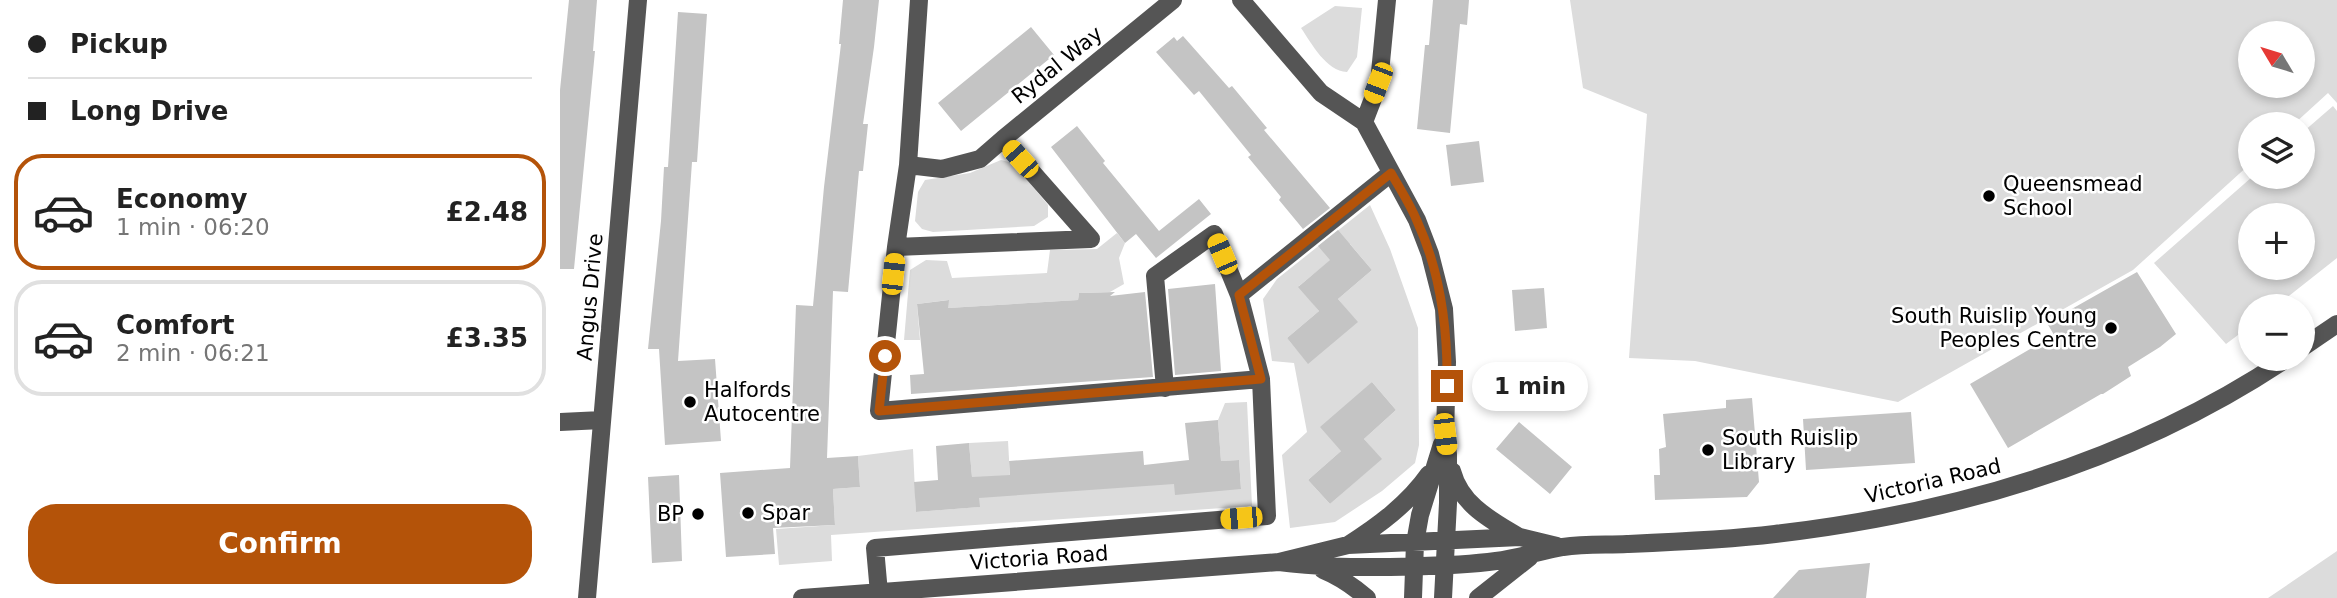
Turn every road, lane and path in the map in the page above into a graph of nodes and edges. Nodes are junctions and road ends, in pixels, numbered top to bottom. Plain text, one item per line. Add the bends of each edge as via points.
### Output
1 (638, 0) edge
2 (919, 0) edge
3 (1173, 0) edge
4 (1241, 0) edge
5 (1387, 0) edge
6 (1364, 122) junction
7 (1003, 139) junction
8 (908, 165) junction
9 (1391, 173) junction
10 (896, 247) junction
11 (1239, 295) junction
12 (2337, 324) edge
13 (2315, 339) edge
14 (2266, 371) edge
15 (1261, 379) junction
16 (1165, 388) junction
17 (602, 420) junction
18 (560, 422) edge
19 (1442, 459) junction
20 (1520, 537) junction
21 (1446, 540) junction
22 (1415, 543) junction
23 (1348, 545) junction
24 (1564, 547) junction
25 (1536, 554) junction
26 (1279, 562) junction
27 (1445, 565) junction
28 (1414, 566) junction
29 (1317, 568) junction
30 (1014, 590) edge
31 (879, 593) junction
32 (910, 594) edge
33 (587, 598) edge
34 (802, 598) edge
35 (1367, 598) edge
36 (1413, 598) edge
37 (1443, 598) edge
38 (1478, 598) edge

1 - 17 street, Angus Drive
2 - 8 street
3 - 7 street, Rydal Way
4 - 6 street via 1321,93
5 - 6 street via 1378,83
6 - 9 street
7 - 8 street, Rydal Way via 980,159 942,169
7 - 10 street via 1091,239
8 - 10 street
9 - 11 street
9 - 19 street via 1417,220 1444,309 1447,362
10 - 16 street via 879,411
11 - 15 street
11 - 16 street via 1214,234 1155,276
12 - 13 street
14 - 24 street, Victoria Road via 2133,443 1994,492 1835,526 1723,539
15 - 16 street
15 - 31 street via 1267,516 875,548
17 - 18 street
17 - 33 street, Angus Drive
19 - 20 street via 1465,498 1480,513
19 - 21 street
19 - 22 street via 1420,516
19 - 23 street via 1410,497
20 - 21 street, Victoria Road
20 - 24 street, Victoria Road
21 - 22 street, Victoria Road
21 - 27 street
22 - 23 street, Victoria Road
22 - 28 street
23 - 26 street, Victoria Road
24 - 25 street, Victoria Road
25 - 27 street, Victoria Road
25 - 38 street
26 - 29 street, Victoria Road
26 - 30 street, Victoria Road
27 - 28 street, Victoria Road
27 - 37 street
28 - 29 street, Victoria Road
28 - 36 street
29 - 35 street via 1338,576
30 - 32 street, Victoria Road
31 - 32 street, Victoria Road
31 - 34 street, Victoria Road

